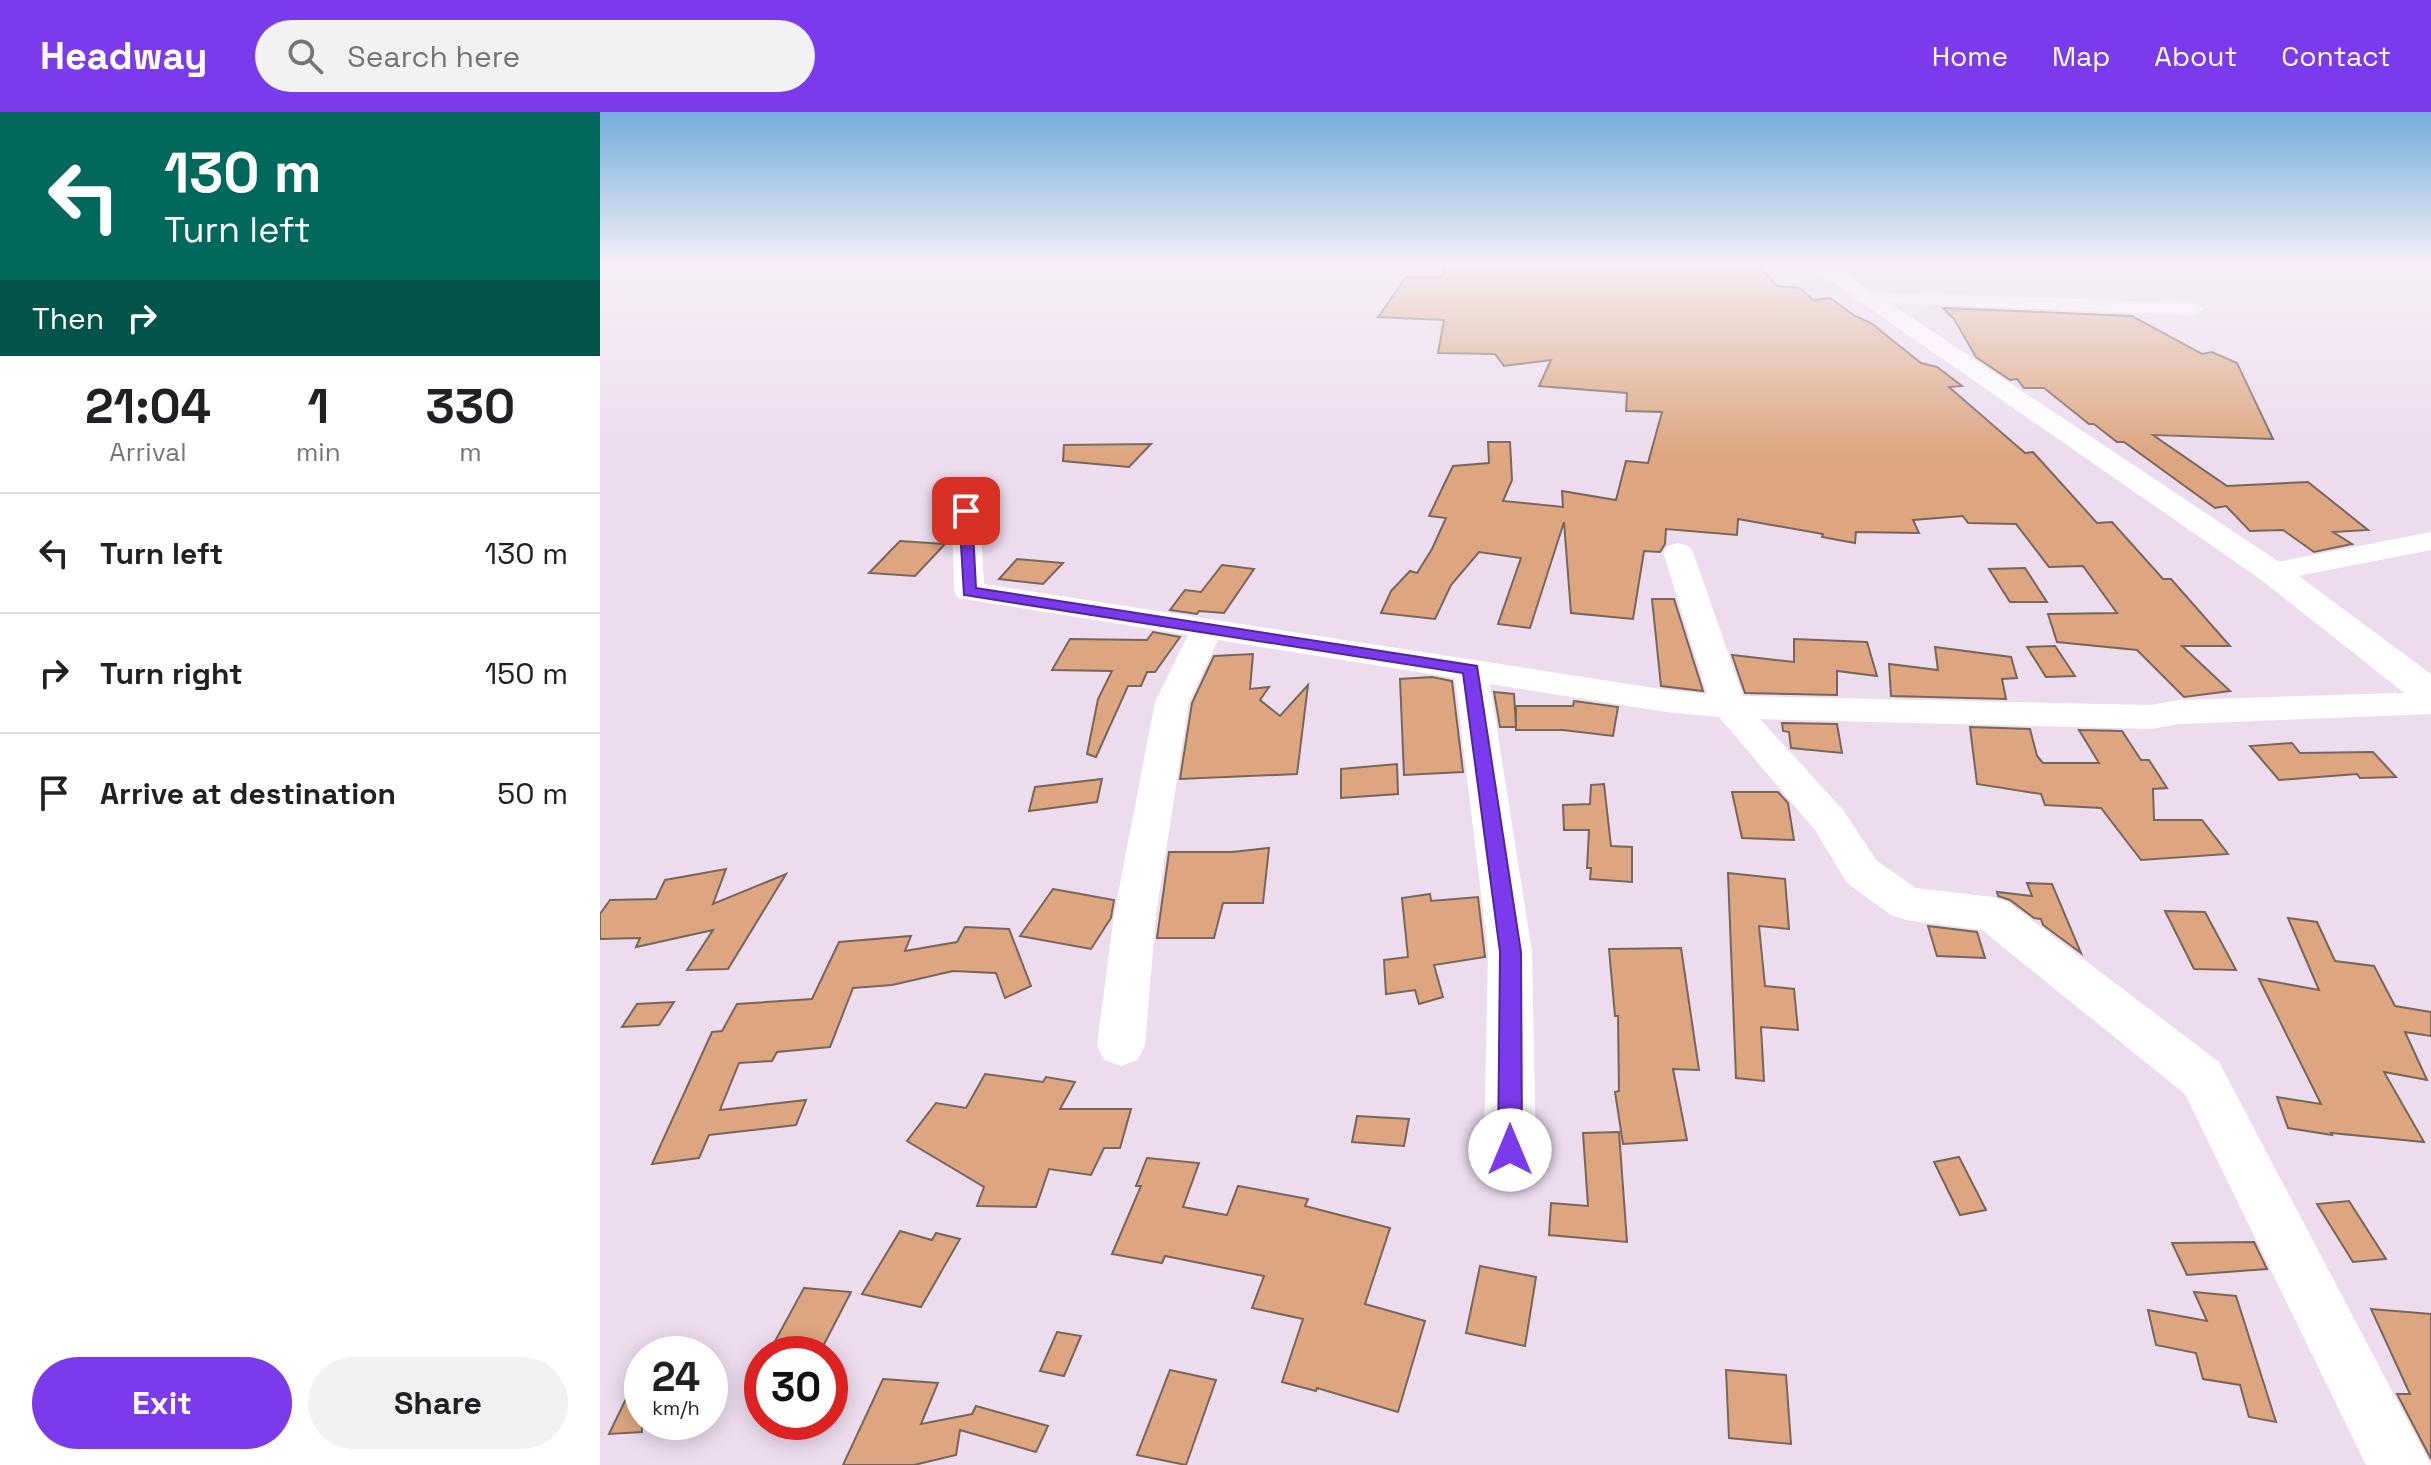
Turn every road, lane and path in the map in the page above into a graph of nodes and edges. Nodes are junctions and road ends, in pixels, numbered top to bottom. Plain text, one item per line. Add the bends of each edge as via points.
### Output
1 (1914, 327) edge
2 (966, 511) dead end
3 (2431, 541) edge
4 (1678, 552) dead end
5 (2272, 572) junction
6 (1207, 630) junction
7 (1471, 670) junction
8 (2431, 694) edge
9 (2431, 703) edge
10 (1729, 707) junction
11 (1121, 1045) dead end
12 (1510, 1150) dead end
13 (2399, 1465) edge

1 - 5 highway
2 - 6 street via 969,591
3 - 5 street
4 - 10 street
5 - 8 highway
6 - 7 street
6 - 11 street via 1172,702 1135,915
7 - 10 street
7 - 12 street via 1510,952
9 - 10 street via 2151,717
10 - 13 street via 1829,820 1862,872 1906,903 1993,914 2202,1078

